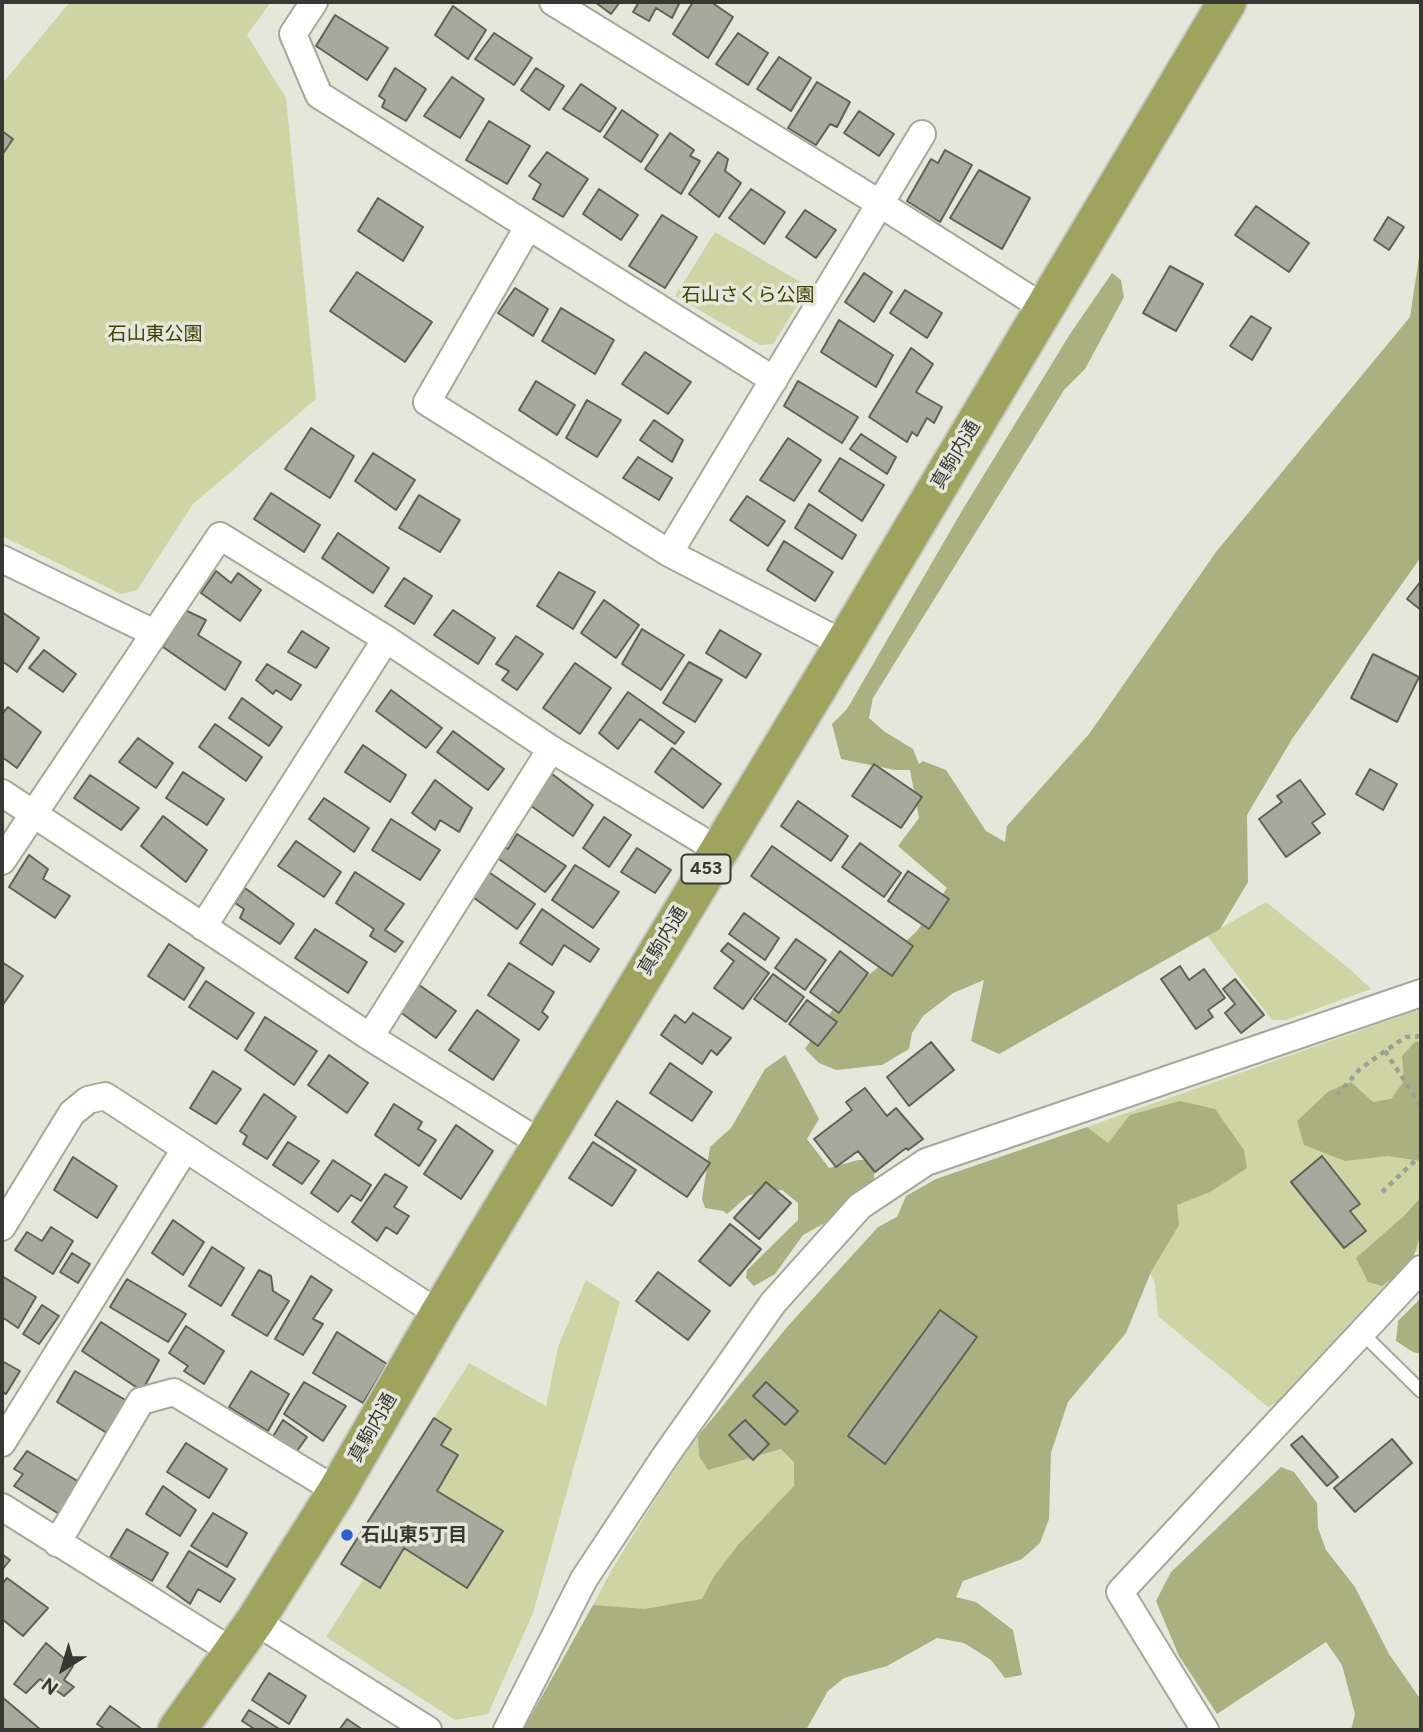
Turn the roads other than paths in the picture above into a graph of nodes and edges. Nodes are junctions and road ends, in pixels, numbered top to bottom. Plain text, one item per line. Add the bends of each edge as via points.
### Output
1 (314, 2) edge
2 (552, 2) edge
3 (1227, 2) edge
4 (922, 134) dead end
5 (879, 203) junction
6 (528, 228) junction
7 (1044, 308) junction
8 (774, 380) junction
9 (669, 553) junction
10 (2, 559) edge
11 (154, 634) junction
12 (386, 639) junction
13 (844, 644) junction
14 (551, 749) junction
15 (2, 793) edge
16 (32, 814) junction
17 (718, 850) junction
18 (2, 861) edge
19 (203, 927) junction
20 (1421, 993) edge
21 (370, 1037) junction
22 (542, 1144) junction
23 (185, 1149) junction
24 (2, 1227) edge
25 (1421, 1269) edge
26 (439, 1314) junction
27 (1363, 1334) junction
28 (1421, 1391) edge
29 (2, 1443) edge
30 (337, 1491) junction
31 (2, 1507) edge
32 (57, 1543) junction
33 (255, 1621) junction
34 (233, 1652) junction
35 (177, 1730) edge
36 (428, 1730) edge
37 (507, 1730) edge
38 (1205, 1730) edge

1 - 6 street via 293,34 319,95
2 - 5 street
3 - 7 highway, 真駒内通 / 453
4 - 5 street
5 - 7 street
5 - 8 street
6 - 8 street
6 - 9 street via 427,402
7 - 13 highway, 真駒内通 / 453
8 - 9 street
9 - 13 street
10 - 11 street
11 - 12 street via 220,536
11 - 16 street
12 - 14 street
12 - 19 street
13 - 17 highway, 真駒内通 / 453
14 - 17 street
14 - 21 street
15 - 16 street
16 - 18 street
16 - 19 street
17 - 22 highway, 真駒内通 / 453
19 - 21 street
20 - 37 street via 926,1162 860,1206 773,1303 664,1458 584,1579
21 - 22 street
22 - 26 highway, 真駒内通 / 453
23 - 24 street via 105,1096 88,1100 72,1113
23 - 26 street
23 - 29 street
25 - 27 street
26 - 30 highway, 真駒内通 / 453
27 - 28 lane
27 - 38 street via 1120,1592
30 - 32 street via 174,1392 141,1401
30 - 33 highway, 真駒内通 / 453
31 - 32 street
32 - 34 street
33 - 34 highway, 真駒内通 / 453
33 - 36 street
34 - 35 highway, 真駒内通 / 453

